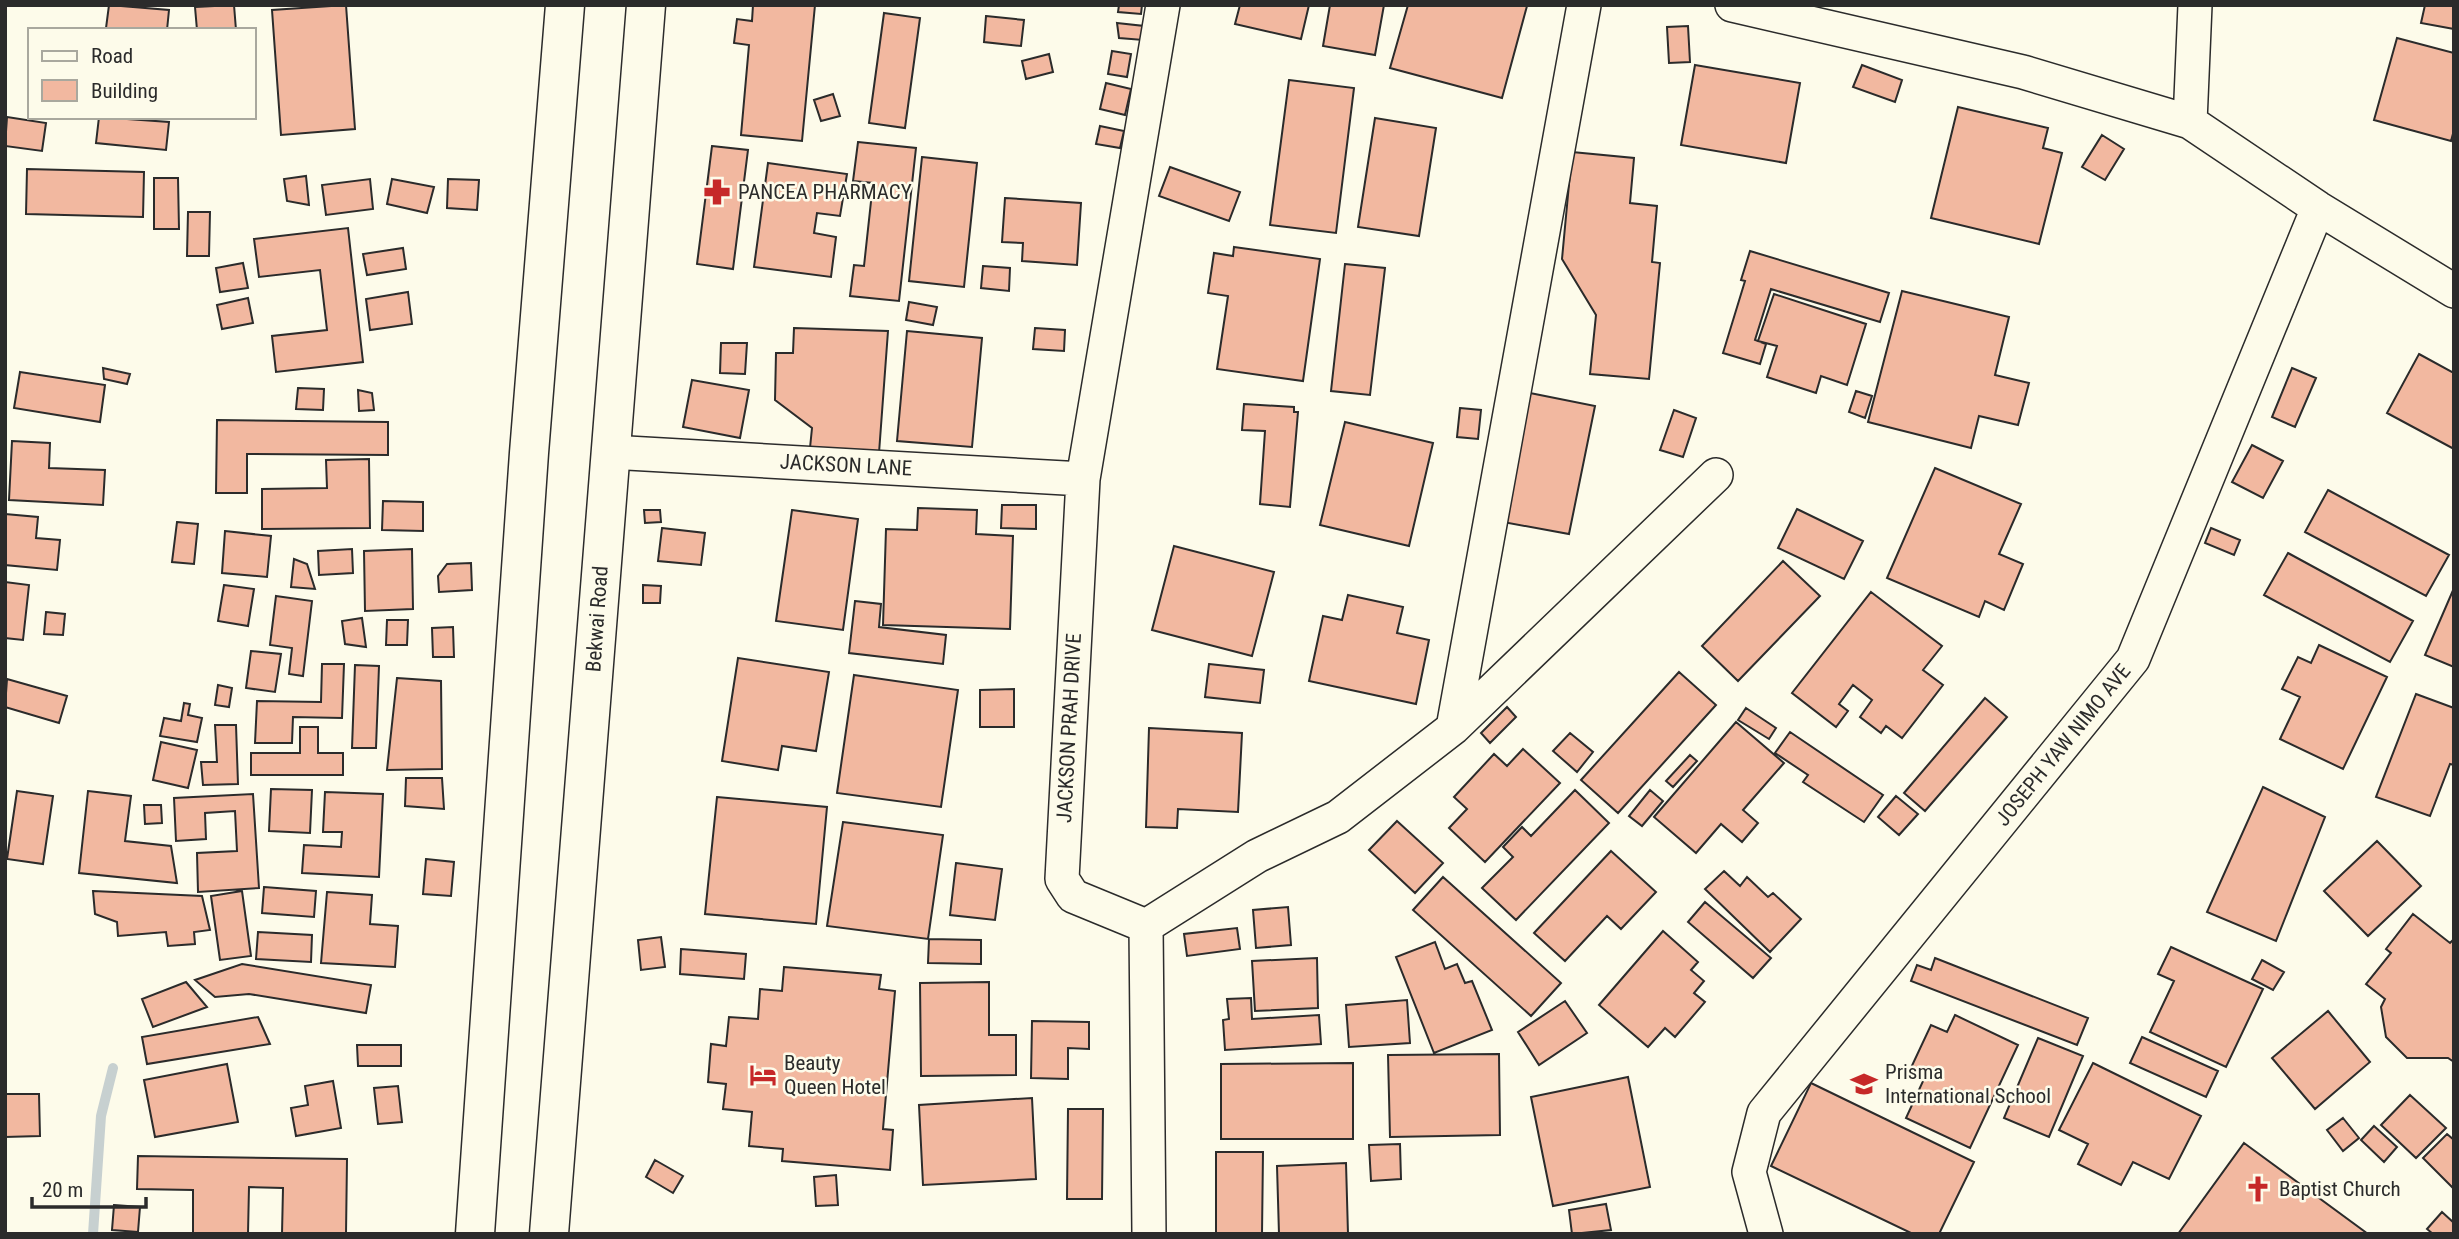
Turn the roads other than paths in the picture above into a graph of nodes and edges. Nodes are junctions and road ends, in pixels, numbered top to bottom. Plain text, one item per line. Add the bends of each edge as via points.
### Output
1 (565, 5) edge
2 (646, 5) edge
3 (1163, 5) edge
4 (1584, 5) edge
5 (1732, 5) edge
6 (2195, 5) edge
7 (1825, 16) edge
8 (2190, 122) junction
9 (2318, 208) junction
10 (2454, 291) edge
11 (610, 452) junction
12 (1716, 475) dead end
13 (1083, 479) junction
14 (1453, 727) junction
15 (1146, 926) junction
16 (475, 1234) edge
17 (549, 1234) edge
18 (1149, 1234) edge
19 (1766, 1234) edge

1 - 16 highway via 528,453
2 - 11 highway, Bekwai Road
3 - 13 street, JACKSON PRAH DRIVE
4 - 14 street
5 - 7 street
6 - 8 street
7 - 8 street
8 - 9 street
9 - 10 street
9 - 19 street, JOSEPH YAW NIMO AVE via 2133,659 1764,1113 1749,1172
11 - 13 street, JACKSON LANE
11 - 17 highway, Bekwai Road
12 - 14 street
13 - 15 street, JACKSON PRAH DRIVE via 1062,879 1073,896
14 - 15 street via 1338,817 1257,856
15 - 18 street

